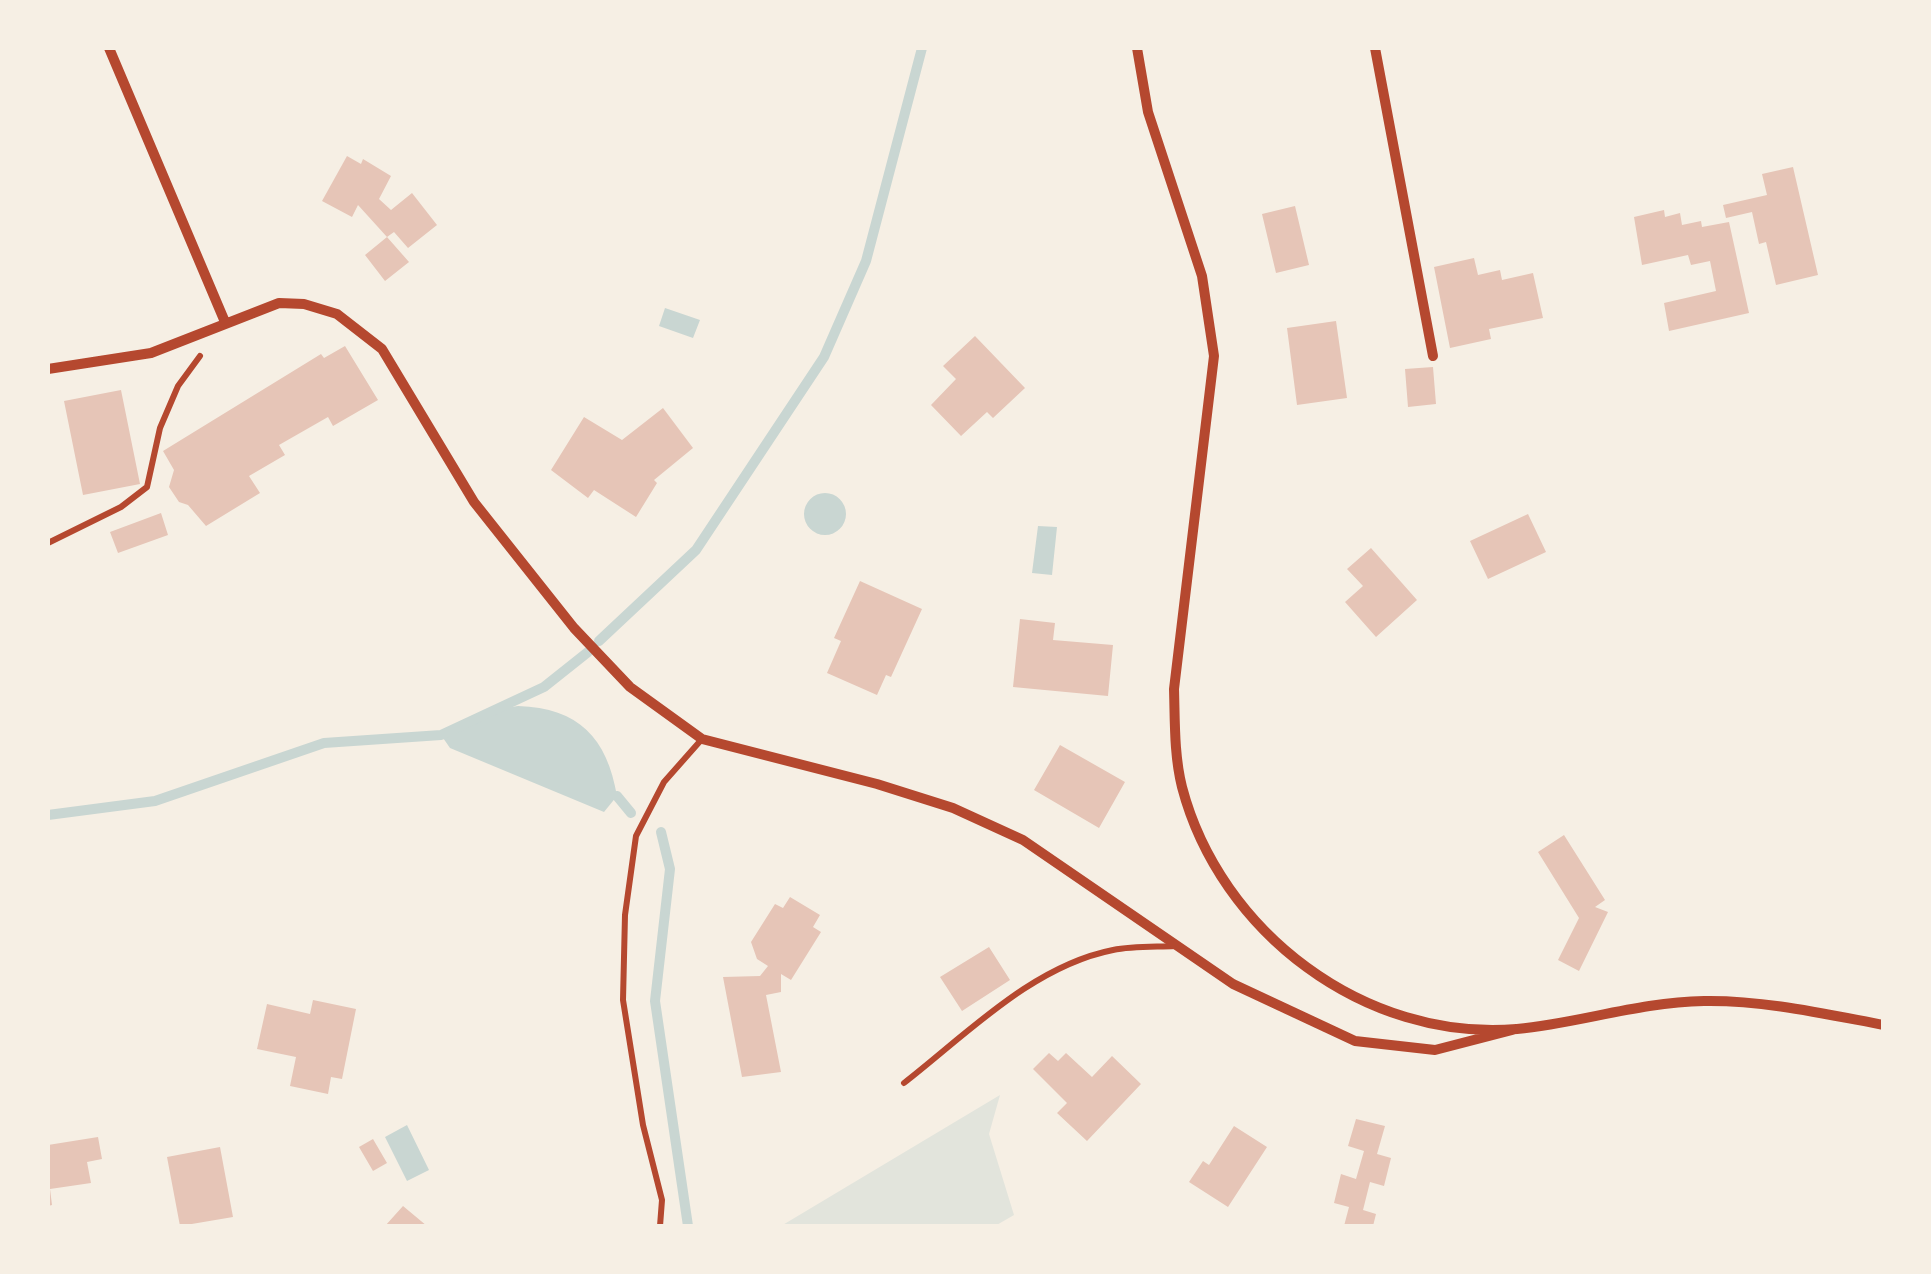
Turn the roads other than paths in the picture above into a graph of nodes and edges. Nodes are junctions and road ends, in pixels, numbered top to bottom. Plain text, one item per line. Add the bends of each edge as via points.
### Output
1 (109, 48) edge
2 (1136, 48) edge
3 (1375, 48) edge
4 (225, 322) junction
5 (1433, 356) dead end
6 (48, 369) edge
7 (702, 739) junction
8 (1175, 946) junction
9 (1884, 1025) edge
10 (1516, 1029) junction
11 (904, 1084) dead end
12 (660, 1226) edge

1 - 4 street
2 - 10 street via 1148,112 1202,276 1213,338 1174,689 1182,786 1198,832 1261,929 1317,976 1394,1013
3 - 5 street
4 - 6 street via 151,353
4 - 7 street via 278,303 304,304 360,329 413,395 474,502 574,628 630,687
7 - 8 street via 953,808 1023,840
7 - 12 lane via 664,782 636,836 625,916 623,1000 662,1200
8 - 10 street via 1233,984 1355,1041 1435,1050
8 - 11 lane via 1112,950 1058,970
9 - 10 street via 1708,1001 1647,1004

